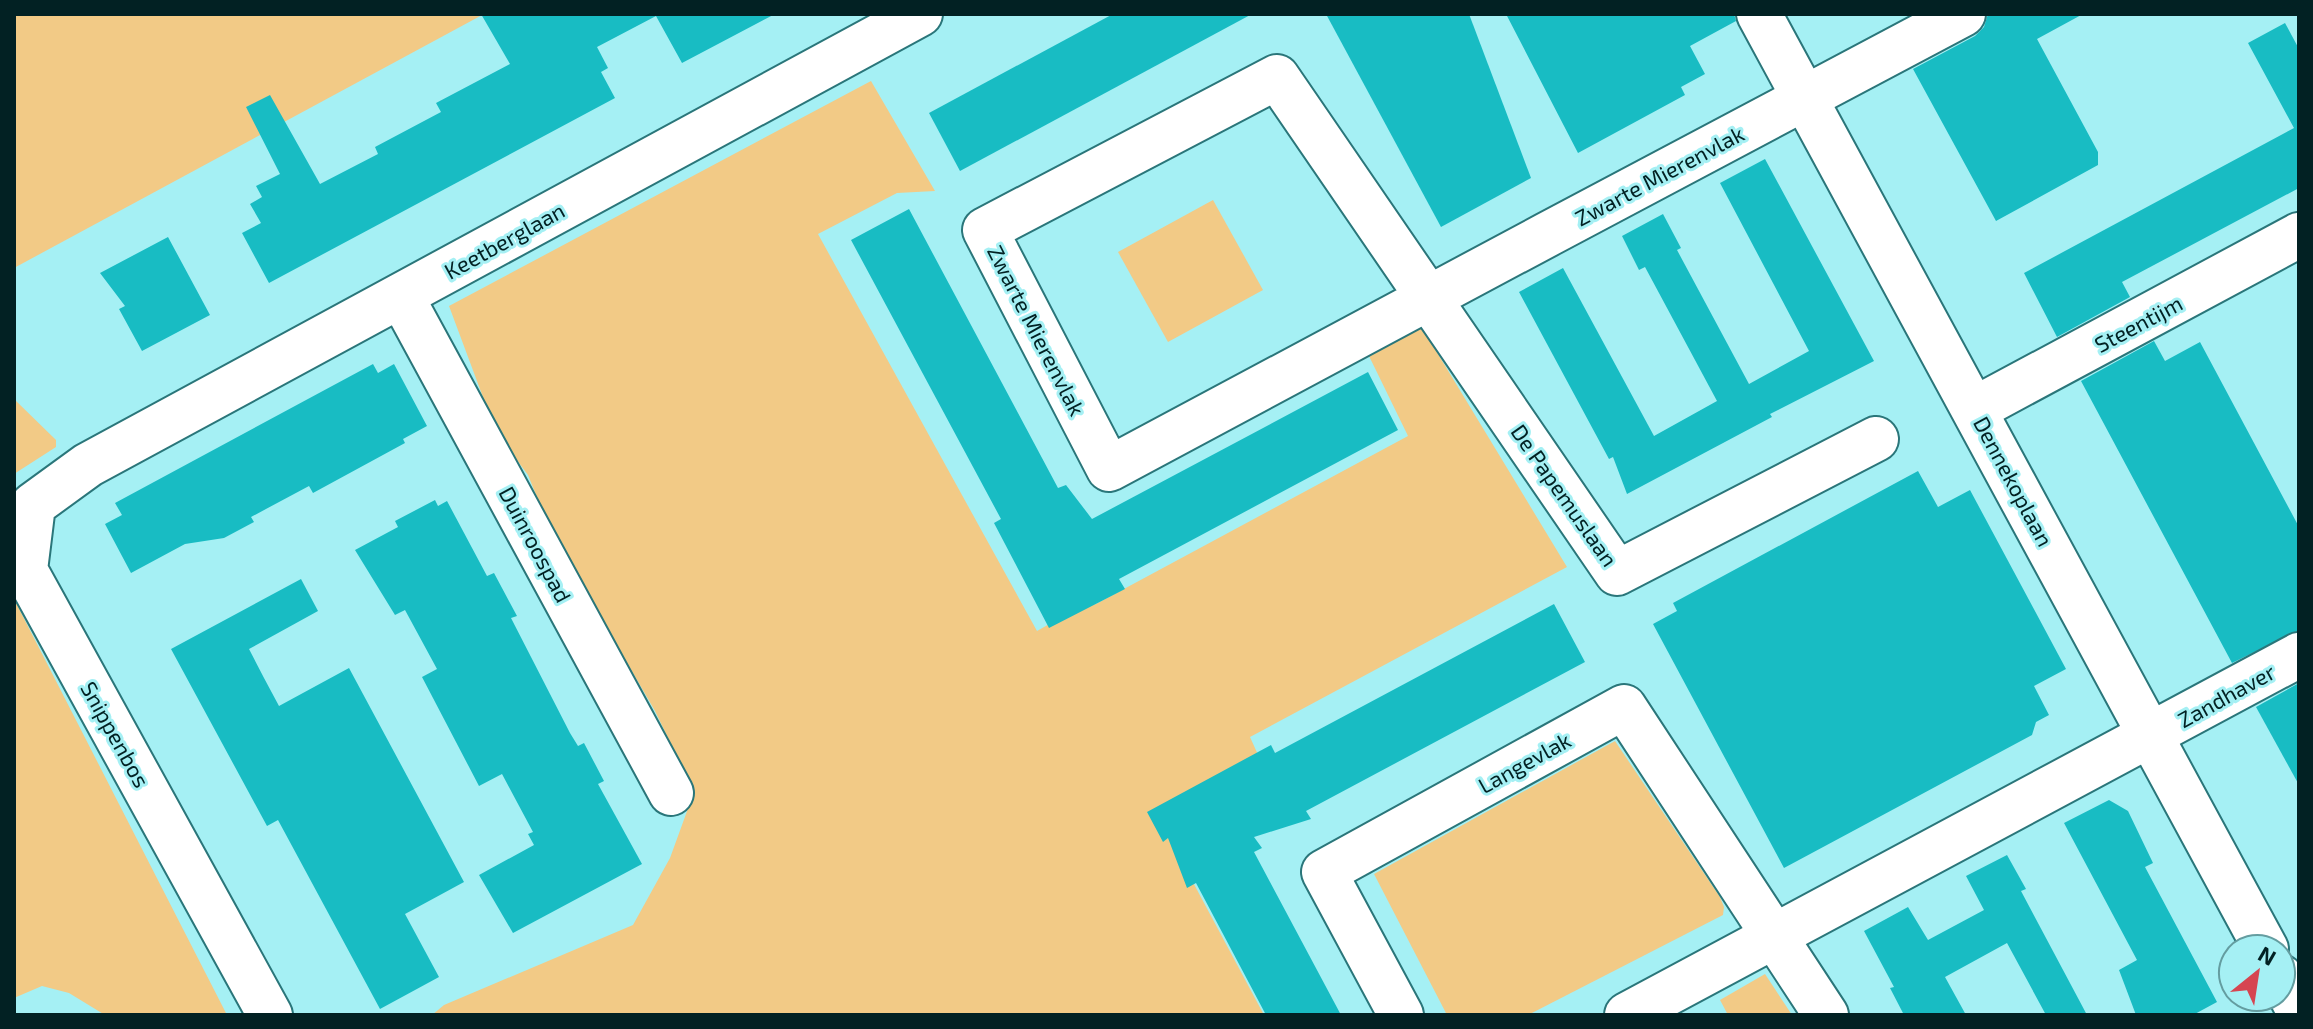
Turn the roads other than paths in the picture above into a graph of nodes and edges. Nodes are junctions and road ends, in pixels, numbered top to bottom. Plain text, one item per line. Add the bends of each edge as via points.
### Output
1 (920, 14) edge
2 (1759, 14) edge
3 (1963, 14) edge
4 (1805, 97) junction
5 (2299, 235) edge
6 (401, 296) junction
7 (1430, 298) junction
8 (1975, 409) junction
9 (1876, 439) dead end
10 (88, 465) joint
11 (2299, 655) edge
12 (2152, 736) junction
13 (671, 793) dead end
14 (2257, 933) edge
15 (1775, 937) junction
16 (270, 1015) edge
17 (1401, 1015) edge
18 (1627, 1015) edge
19 (1826, 1015) edge

1 - 6 street, Keetberglaan
2 - 4 street, Dennekoplaan
3 - 4 street, Zwarte Mierenvlak
4 - 7 street, Zwarte Mierenvlak
4 - 8 street, Dennekoplaan
5 - 8 street, Steentijm
6 - 10 street, Keetberglaan
6 - 13 street, Duinroospad
7 - 7 street, Zwarte Mierenvlak via 1277,77 985,230 1109,469
7 - 9 street, De Papemuslaan via 1617,573
8 - 12 street, Dennekoplaan
10 - 16 street, Snippenbos via 33,505 25,570
11 - 12 street, Zandhaver
12 - 14 street, Dennekoplaan
12 - 15 street
15 - 17 street, Langevlak via 1624,707 1324,872
15 - 18 street
15 - 19 street

